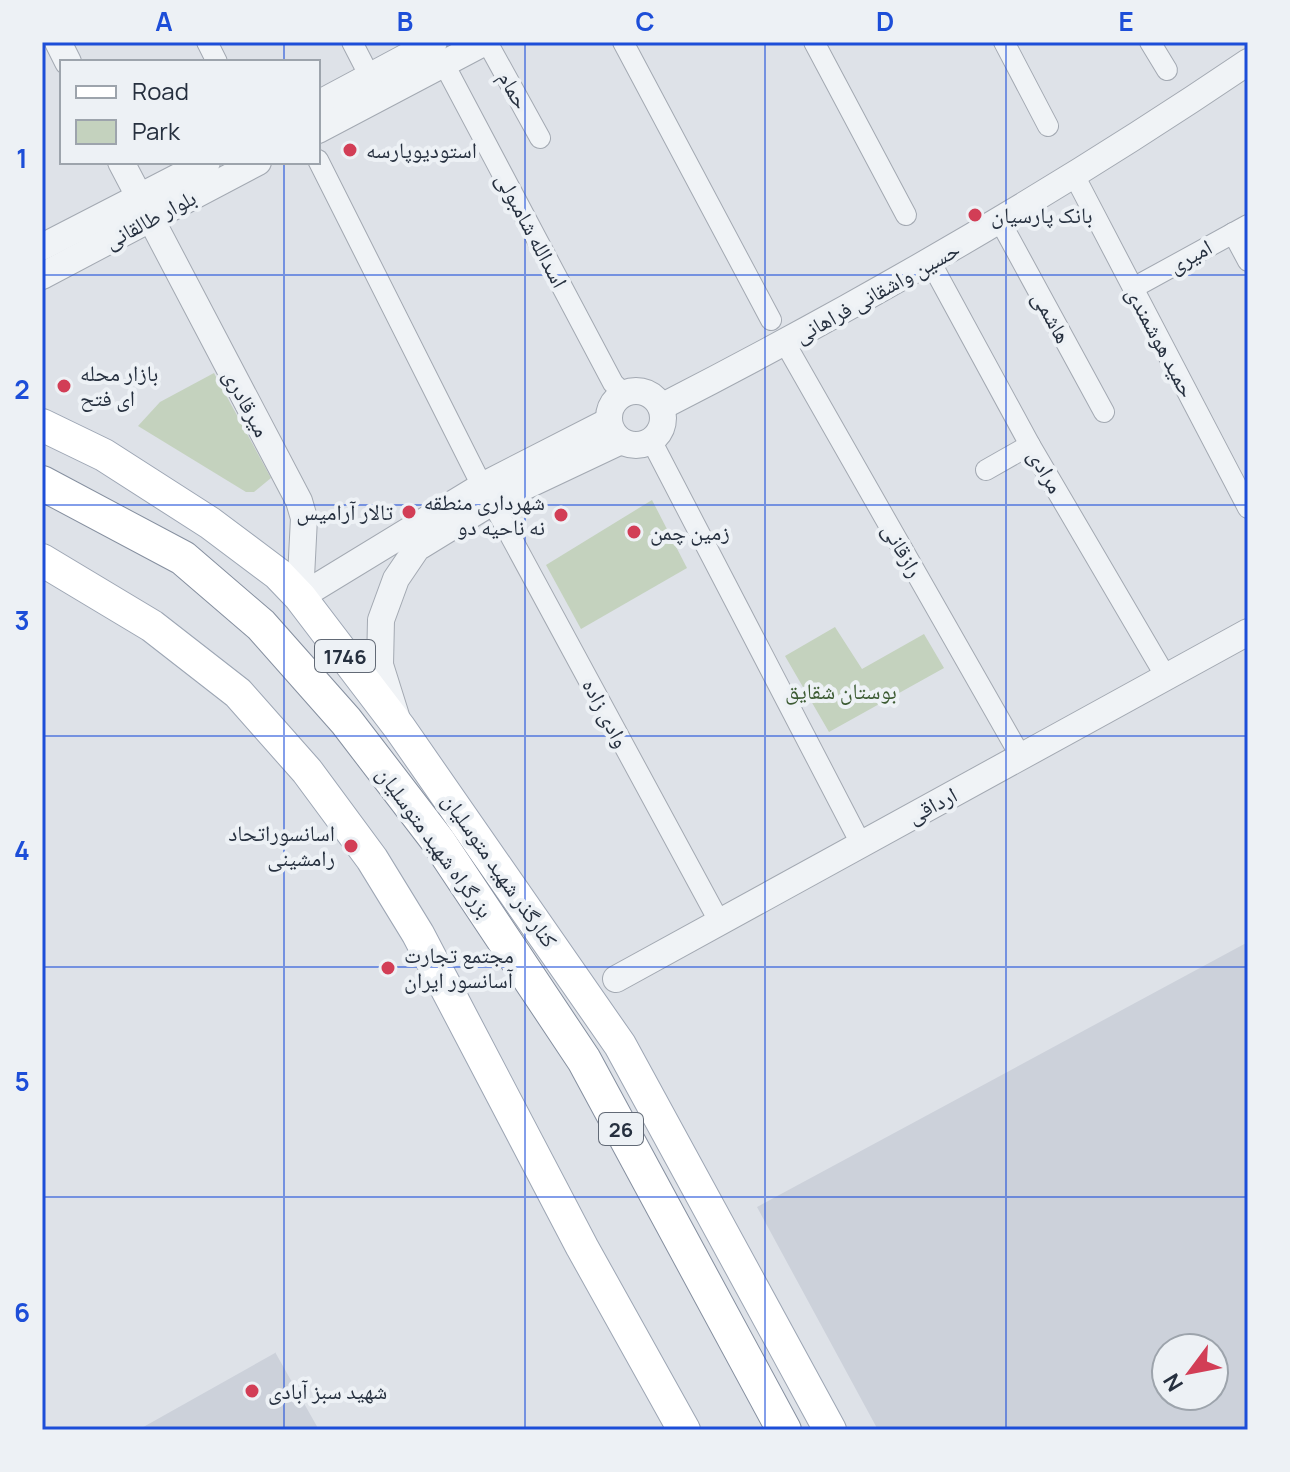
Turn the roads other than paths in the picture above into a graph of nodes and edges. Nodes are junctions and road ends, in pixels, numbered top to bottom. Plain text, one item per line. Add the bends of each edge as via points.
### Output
1 (58, 42) edge
2 (207, 42) edge
3 (352, 42) edge
4 (486, 42) edge
5 (623, 42) edge
6 (814, 42) edge
7 (1004, 42) edge
8 (1150, 42) edge
9 (439, 53) edge
10 (67, 60) edge
11 (216, 60) edge
12 (1248, 62) edge
13 (1167, 70) dead end
14 (370, 77) junction
15 (320, 103) edge
16 (1048, 126) dead end
17 (320, 129) edge
18 (540, 138) dead end
19 (122, 164) edge
20 (204, 164) edge
21 (253, 164) edge
22 (320, 164) edge
23 (1074, 175) junction
24 (145, 208) junction
25 (906, 215) dead end
26 (1000, 221) junction
27 (1240, 229) edge
28 (42, 247) edge
29 (1248, 261) edge
30 (931, 263) junction
31 (42, 276) edge
32 (1133, 288) junction
33 (771, 320) dead end
34 (785, 343) junction
35 (623, 393) junction
36 (661, 407) junction
37 (1104, 412) dead end
38 (42, 425) edge
39 (615, 431) junction
40 (651, 440) junction
41 (1030, 445) junction
42 (986, 470) dead end
43 (42, 483) edge
44 (487, 494) junction
45 (1248, 508) edge
46 (42, 560) edge
47 (300, 597) junction
48 (1248, 632) edge
49 (1166, 677) junction
50 (399, 727) junction
51 (1021, 757) junction
52 (861, 844) junction
53 (720, 923) junction
54 (616, 979) dead end
55 (684, 1430) edge
56 (784, 1430) edge
57 (830, 1430) edge

1 - 10 street
2 - 11 street
3 - 14 street
4 - 9 street
4 - 18 street, حمام
5 - 33 street
6 - 25 street
7 - 16 street
8 - 13 street
9 - 14 street
9 - 17 street
9 - 35 street, اسدالله شامبولی via 613,383
12 - 23 street, حسین واشقانی فراهانی
14 - 15 street
19 - 24 street, میرقادری
20 - 24 street, بلوار طالقانی
21 - 24 street, بلوار طالقانی
22 - 44 street, وادی زاده
23 - 26 street, حسین واشقانی فراهانی
23 - 32 street, حمید هوشمندی
24 - 28 street, بلوار طالقانی
24 - 31 street, بلوار طالقانی
24 - 47 street, میرقادری via 299,501 304,518
26 - 30 street, حسین واشقانی فراهانی
26 - 37 street, هاشمی
27 - 29 street
27 - 32 street, امیری
30 - 34 street, حسین واشقانی فراهانی
30 - 41 street, مرادی
32 - 45 street, حمید هوشمندی
34 - 36 street, حسین واشقانی فراهانی
34 - 51 street, رازقانی
35 - 36 street via 645,392
35 - 39 street via 612,405
36 - 40 street via 662,425
38 - 47 main road, کنارگذر شهید متوسلیان / 1746 via 104,455 210,523
39 - 40 street via 636,445
39 - 44 street
40 - 52 street
41 - 42 street
41 - 49 street, مرادی
43 - 56 highway, بزرگراه شهید متوسلیان / 26 via 183,558 261,625 346,721 438,841 584,1060
44 - 47 street
44 - 50 street via 417,548 386,601 380,665
44 - 53 street, وادی زاده
46 - 55 main road via 152,626 238,693 307,771 372,859 418,934
47 - 50 main road, کنارگذر شهید متوسلیان / 1746
48 - 49 street, ارداقی
49 - 51 street, ارداقی
50 - 57 main road, کنارگذر شهید متوسلیان / 1746 via 620,1045
51 - 52 street, ارداقی
52 - 53 street, ارداقی
53 - 54 street, ارداقی

